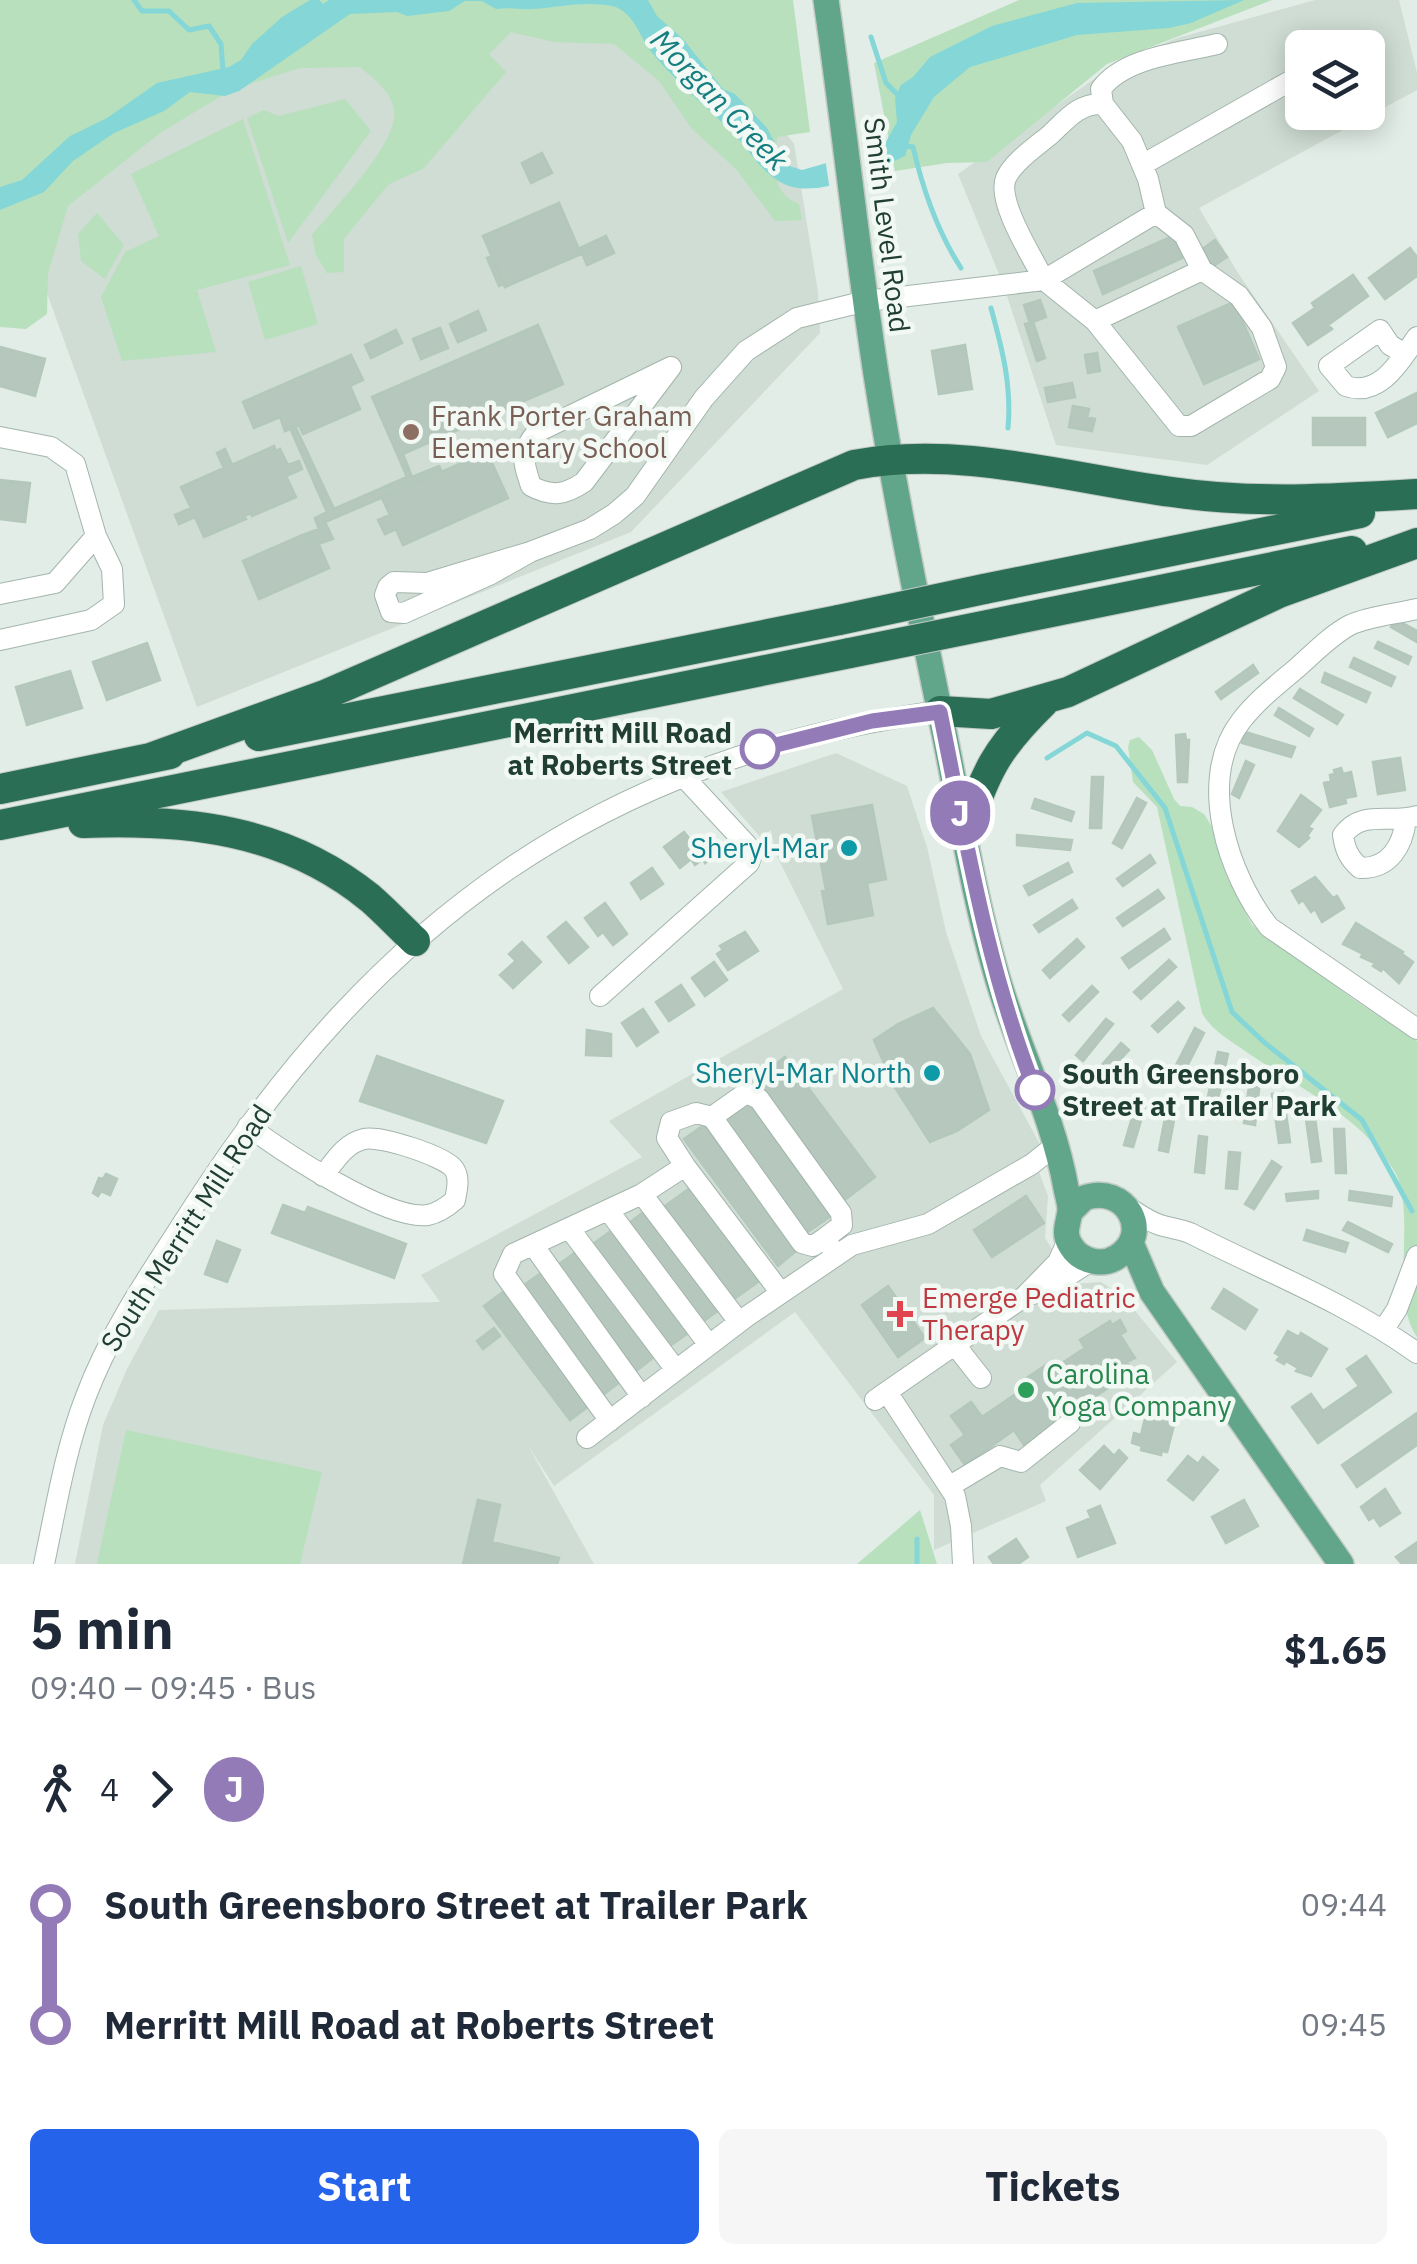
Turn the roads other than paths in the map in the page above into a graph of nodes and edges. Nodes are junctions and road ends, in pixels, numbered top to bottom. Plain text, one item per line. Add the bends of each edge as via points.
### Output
1 (826, 0) edge
2 (1217, 44) dead end
3 (1285, 83) edge
4 (1103, 104) junction
5 (1142, 165) junction
6 (1156, 213) junction
7 (1202, 270) junction
8 (1044, 280) junction
9 (866, 301) junction
10 (1095, 322) junction
11 (671, 367) joint
12 (0, 437) edge
13 (890, 458) junction
14 (1417, 498) edge
15 (96, 536) junction
16 (1417, 541) edge
17 (530, 552) junction
18 (0, 594) edge
19 (1417, 609) edge
20 (0, 640) edge
21 (1045, 700) junction
22 (940, 712) junction
23 (150, 758) junction
24 (682, 775) junction
25 (0, 789) edge
26 (0, 826) edge
27 (965, 834) junction
28 (415, 941) junction
29 (600, 996) dead end
30 (1417, 1029) edge
31 (712, 1117) junction
32 (248, 1126) junction
33 (1057, 1144) junction
34 (685, 1166) junction
35 (324, 1176) junction
36 (642, 1194) junction
37 (1115, 1200) junction
38 (608, 1210) junction
39 (1070, 1212) junction
40 (1163, 1226) junction
41 (569, 1228) junction
42 (1068, 1240) junction
43 (1132, 1241) junction
44 (533, 1245) junction
45 (831, 1247) junction
46 (1417, 1256) edge
47 (1095, 1262) junction
48 (1152, 1292) junction
49 (782, 1293) junction
50 (1025, 1296) junction
51 (739, 1322) junction
52 (1384, 1329) junction
53 (956, 1344) junction
54 (709, 1346) junction
55 (1417, 1353) edge
56 (676, 1370) junction
57 (981, 1378) dead end
58 (642, 1396) junction
59 (610, 1421) junction
60 (1070, 1422) dead end
61 (587, 1438) dead end
62 (950, 1486) junction
63 (44, 1564) edge
64 (963, 1564) edge
65 (1341, 1564) edge

1 - 9 main road, Smith Level Road
2 - 4 street via 1126,67 1108,79
3 - 5 street
4 - 5 street
4 - 8 street via 1079,108 1006,179 1008,207
5 - 6 street
6 - 7 street via 1184,235
6 - 8 street
7 - 10 street
7 - 10 street via 1239,296 1262,328 1276,367 1270,379 1191,426 1179,426
8 - 9 street
8 - 10 street
9 - 13 main road, Smith Level Road
9 - 17 street via 796,318 746,351 635,496 590,529
11 - 11 street via 538,432 526,446 531,486 549,495 584,482
12 - 15 street via 51,446 75,464
13 - 14 highway via 937,457 1248,500
13 - 22 main road, Smith Level Road
13 - 23 highway via 839,470 394,666
14 - 23 highway, bridge
15 - 18 street via 55,583
15 - 20 street via 112,569 114,604 91,620
16 - 21 highway via 1279,593
16 - 26 highway, bridge
17 - 17 street via 427,582 394,582 386,604 391,612 404,612
19 - 30 street via 1350,625 1301,664 1240,722 1219,788 1233,856 1257,910 1275,932
21 - 22 highway via 991,714
21 - 27 highway via 1008,737 984,776
22 - 24 street, South Merritt Mill Road via 784,742
22 - 27 main road, Smith Level Road
23 - 25 highway
24 - 28 street, South Merritt Mill Road via 587,820 494,876
24 - 29 street via 746,846 749,863
26 - 28 highway via 151,820 235,832 330,870
27 - 33 main road, Smith Level Road via 1007,1014
28 - 32 street, South Merritt Mill Road via 308,1051
31 - 34 street via 696,1112 671,1122 667,1138
31 - 45 street via 802,1243
31 - 45 street via 746,1093 759,1099 841,1214
32 - 35 street
32 - 63 street, South Merritt Mill Road via 141,1288 94,1374
33 - 37 main road
33 - 39 main road
33 - 45 street via 928,1224
34 - 36 street
34 - 49 street
35 - 35 street via 409,1213 429,1215 455,1200 458,1186 446,1160 364,1138 341,1152
36 - 38 street
36 - 51 street
37 - 39 main road via 1084,1198
37 - 40 street
37 - 43 main road via 1132,1217
38 - 41 street
38 - 54 street
39 - 42 main road
40 - 43 street
40 - 52 street
41 - 44 street
41 - 56 street
42 - 47 main road via 1078,1255
42 - 50 street via 1058,1262
43 - 47 main road via 1118,1257
43 - 48 main road
44 - 58 street
44 - 59 street via 513,1254 504,1274
45 - 49 street
46 - 52 street
47 - 48 main road
47 - 50 street
48 - 65 main road
49 - 51 street
50 - 53 street
51 - 54 street
52 - 55 street
53 - 57 street
53 - 62 street via 881,1396
54 - 56 street
56 - 58 street
58 - 59 street
59 - 61 street
60 - 62 street via 1021,1462 1000,1456
62 - 64 street

